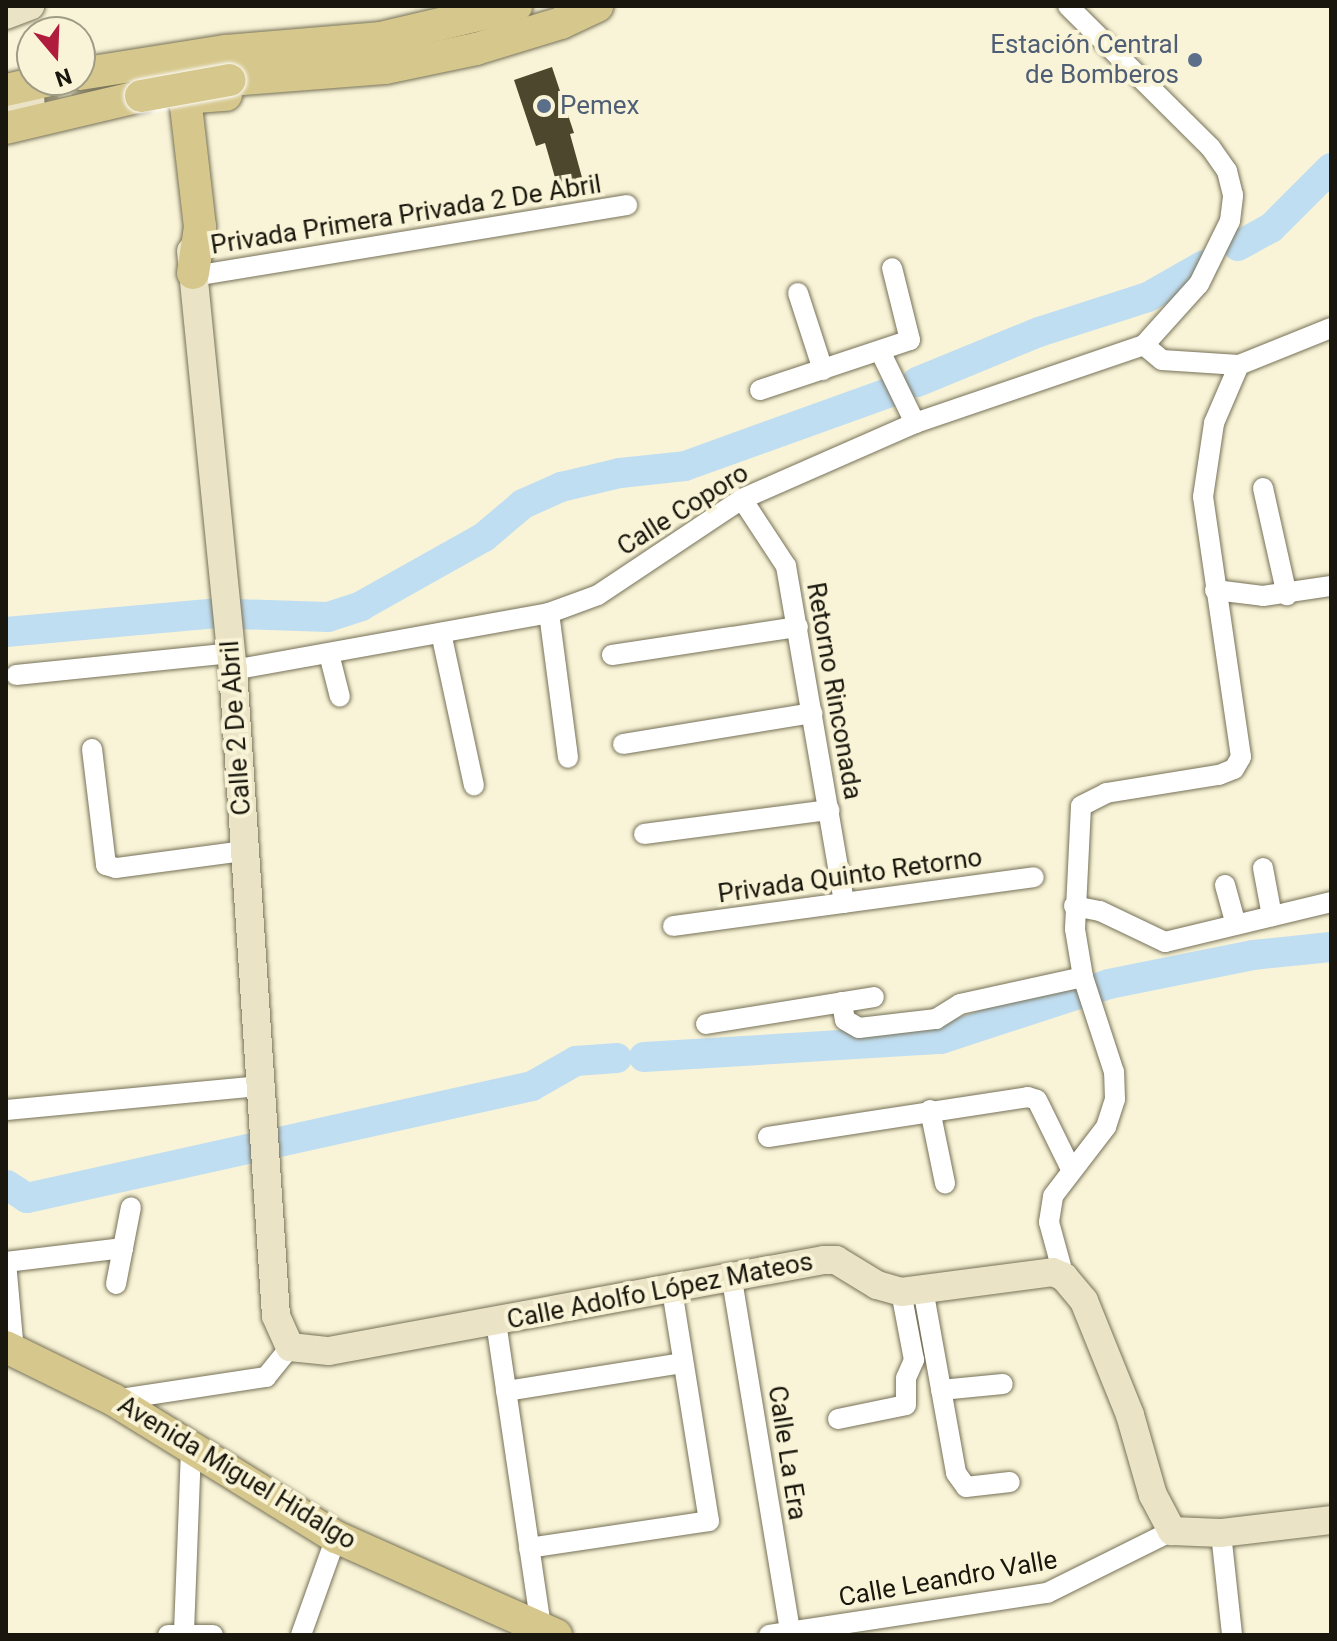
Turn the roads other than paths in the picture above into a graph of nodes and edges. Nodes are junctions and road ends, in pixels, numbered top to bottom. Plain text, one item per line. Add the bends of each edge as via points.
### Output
1 (30, 6) edge
2 (516, 6) edge
3 (597, 6) edge
4 (1068, 6) edge
5 (6, 15) edge
6 (385, 68) junction
7 (96, 71) edge
8 (173, 107) dead end
9 (6, 128) edge
10 (627, 205) dead end
11 (892, 268) dead end
12 (194, 274) junction
13 (798, 293) dead end
14 (1331, 328) edge
15 (1144, 345) junction
16 (881, 353) junction
17 (1239, 365) junction
18 (823, 370) junction
19 (760, 390) dead end
20 (915, 423) junction
21 (1263, 488) dead end
22 (742, 499) junction
23 (1331, 586) edge
24 (1215, 590) junction
25 (1287, 595) junction
26 (549, 613) junction
27 (798, 627) junction
28 (441, 633) junction
29 (329, 654) junction
30 (612, 655) dead end
31 (232, 662) junction
32 (16, 675) dead end
33 (340, 697) dead end
34 (812, 713) junction
35 (623, 744) dead end
36 (92, 749) dead end
37 (568, 758) dead end
38 (474, 785) dead end
39 (829, 810) junction
40 (644, 834) dead end
41 (244, 851) junction
42 (1263, 868) dead end
43 (1034, 877) dead end
44 (1225, 885) dead end
45 (1331, 902) edge
46 (844, 903) junction
47 (1074, 906) junction
48 (1272, 916) junction
49 (1236, 925) junction
50 (673, 926) dead end
51 (1083, 977) junction
52 (874, 997) dead end
53 (842, 1002) junction
54 (706, 1024) dead end
55 (259, 1086) junction
56 (6, 1110) edge
57 (930, 1110) junction
58 (768, 1137) dead end
59 (1071, 1169) junction
60 (945, 1183) dead end
61 (131, 1207) dead end
62 (123, 1248) junction
63 (6, 1262) edge
64 (1064, 1277) junction
65 (732, 1280) junction
66 (116, 1284) dead end
67 (912, 1290) junction
68 (672, 1291) junction
69 (496, 1322) junction
70 (290, 1347) junction
71 (10, 1349) edge
72 (683, 1363) junction
73 (1003, 1384) dead end
74 (941, 1390) junction
75 (506, 1391) junction
76 (114, 1400) junction
77 (838, 1419) dead end
78 (191, 1452) junction
79 (1010, 1482) dead end
80 (1331, 1520) edge
81 (1172, 1531) junction
82 (1221, 1533) junction
83 (336, 1537) junction
84 (529, 1548) junction
85 (549, 1632) edge
86 (176, 1633) edge
87 (790, 1633) edge
88 (213, 1635) edge
89 (301, 1635) edge
90 (769, 1635) edge
91 (1232, 1635) edge

1 - 5 main road
2 - 7 main road via 381,38 226,51
3 - 6 main road via 476,49
4 - 15 street via 1210,147 1227,171 1233,195 1230,221 1205,275
6 - 9 main road, bridge via 230,80
6 - 12 main road via 288,88 190,100 185,114 200,227
8 - 12 main road, Calle 2 De Abril
10 - 12 street, Privada Primera Privada 2 De Abril
11 - 16 street via 910,340
12 - 31 main road, Calle 2 De Abril
13 - 18 street
14 - 17 street
15 - 17 street via 1162,360
15 - 20 street, Calle Coporo
16 - 18 street
16 - 20 street
17 - 24 street via 1205,458 1203,497
18 - 19 street
20 - 22 street, Calle Coporo
21 - 25 street
22 - 26 street, Calle Coporo via 598,595
22 - 27 street, Retorno Rinconada via 782,558
23 - 25 street
24 - 25 street
24 - 47 street via 1241,757 1234,769 1219,775 1092,796 1081,806 1079,817
26 - 28 street, Calle Coporo
26 - 37 street
27 - 30 street
27 - 34 street, Retorno Rinconada
28 - 29 street, Calle Coporo
28 - 38 street
29 - 31 street, Calle Coporo
29 - 33 street
31 - 32 street, Calle Coporo
31 - 41 main road, Calle 2 De Abril
34 - 35 street
34 - 39 street, Retorno Rinconada
36 - 41 street via 106,865
39 - 40 street
39 - 46 street, Retorno Rinconada
41 - 55 main road, Calle 2 De Abril
42 - 48 street
43 - 46 street, Privada Quinto Retorno
44 - 49 street
45 - 48 street
46 - 50 street, Privada Quinto Retorno
47 - 49 street via 1100,911 1165,942
47 - 51 street
48 - 49 street
51 - 53 street via 960,1004 936,1019 850,1027
51 - 59 street via 1114,1072 1115,1099 1106,1127
52 - 53 street
53 - 54 street
55 - 56 street
55 - 70 main road, Calle 2 De Abril via 276,1316
57 - 58 street
57 - 59 street via 1037,1100
57 - 60 street
59 - 64 street via 1053,1196 1049,1222
61 - 62 street
62 - 63 street
62 - 66 street
63 - 71 street
64 - 67 main road, Calle Adolfo López Mateos via 1040,1273
64 - 81 main road via 1084,1301 1130,1415 1153,1495
65 - 67 main road, Calle Adolfo López Mateos via 836,1260 877,1285
65 - 68 main road, Calle Adolfo López Mateos
65 - 87 street, Calle La Era
67 - 74 street
67 - 77 street via 914,1360 906,1378 906,1405
68 - 69 main road, Calle Adolfo López Mateos
68 - 72 street
69 - 70 main road, Calle Adolfo López Mateos via 329,1351
69 - 75 street
70 - 76 street via 266,1377
71 - 76 main road, Avenida Miguel Hidalgo
72 - 75 street
72 - 84 street via 709,1521
73 - 74 street
74 - 79 street via 962,1484
75 - 84 street
76 - 78 main road, Avenida Miguel Hidalgo
78 - 83 main road, Avenida Miguel Hidalgo
78 - 86 street
80 - 82 main road
81 - 82 main road
81 - 87 street, Calle Leandro Valle via 1047,1593
82 - 91 street
83 - 85 main road, Avenida Miguel Hidalgo
83 - 89 street
84 - 85 street
86 - 88 street
87 - 90 street, Calle Leandro Valle

